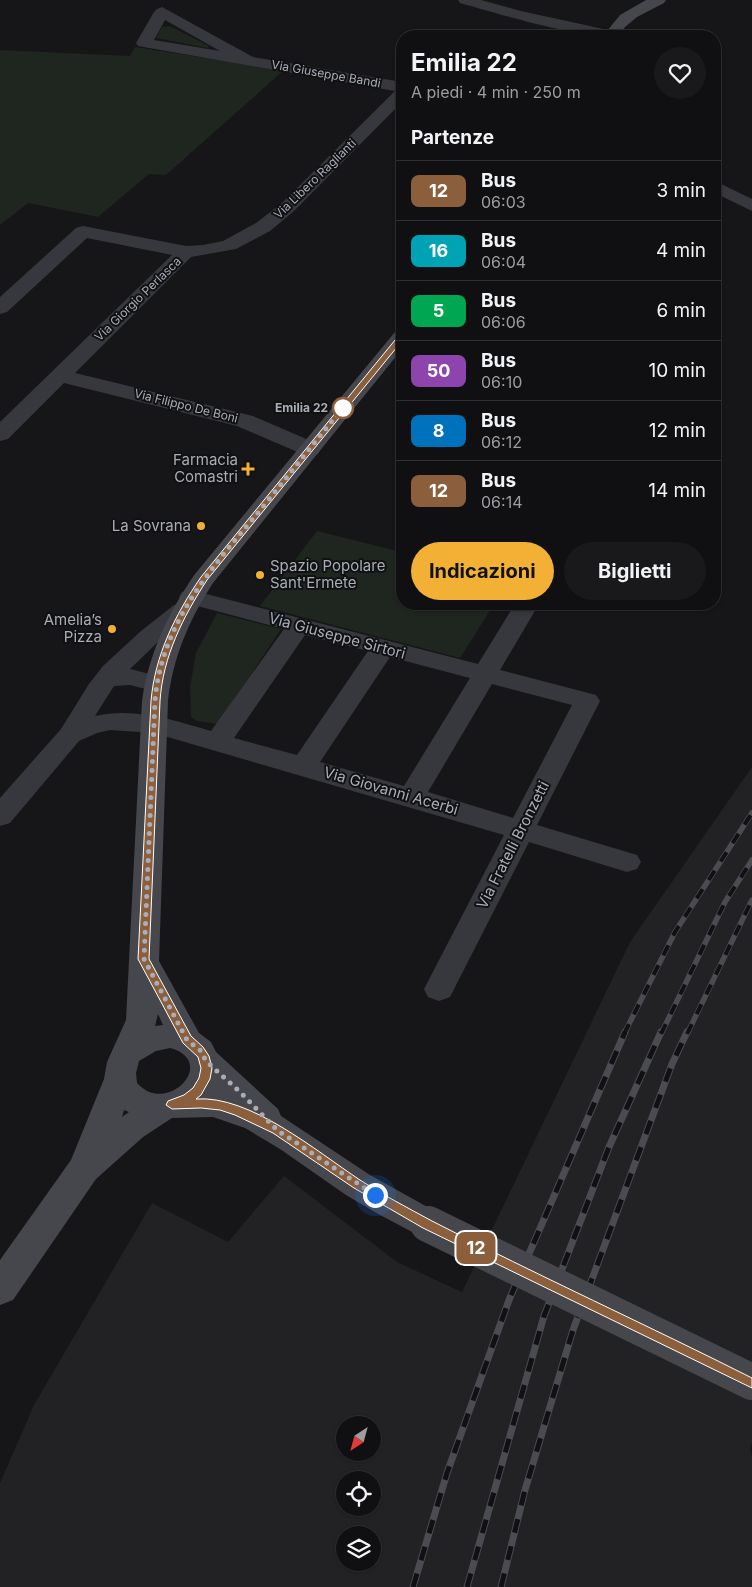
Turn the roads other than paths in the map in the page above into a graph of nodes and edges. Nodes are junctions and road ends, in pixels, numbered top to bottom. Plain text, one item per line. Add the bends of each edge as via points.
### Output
1 (465, 0) edge
2 (659, 0) edge
3 (584, 30) edge
4 (615, 30) edge
5 (249, 61) junction
6 (396, 86) edge
7 (396, 98) edge
8 (721, 189) edge
9 (752, 206) edge
10 (186, 252) junction
11 (0, 308) edge
12 (396, 343) edge
13 (59, 375) junction
14 (0, 434) edge
15 (310, 449) junction
16 (187, 604) junction
17 (523, 610) edge
18 (298, 626) junction
19 (383, 648) junction
20 (484, 674) junction
21 (106, 679) junction
22 (157, 684) junction
23 (587, 701) joint
24 (155, 724) junction
25 (70, 735) junction
26 (217, 742) junction
27 (304, 766) junction
28 (410, 797) junction
29 (0, 816) edge
30 (521, 830) junction
31 (627, 862) dead end
32 (144, 959) junction
33 (439, 988) dead end
34 (196, 1050) junction
35 (123, 1067) junction
36 (167, 1105) junction
37 (277, 1130) junction
38 (84, 1169) junction
39 (0, 1289) edge
40 (752, 1382) edge

1 - 3 street
2 - 4 main road via 633,12
5 - 5 street, Via Giuseppe Bandi via 162,12 144,42 164,46
5 - 6 street, Via Giuseppe Bandi
7 - 10 street, Via Libero Raglianti via 272,221 229,245
8 - 9 street
10 - 11 street, Via Giorgio Perlasca via 83,232
10 - 13 street, Via Giorgio Perlasca
12 - 15 main road
13 - 14 street, Via Giorgio Perlasca
13 - 15 street, Via Filippo De Boni via 245,421
15 - 16 main road
16 - 18 street, Via Giuseppe Sirtori
16 - 21 street
16 - 22 main road via 170,638
17 - 20 street
18 - 19 street, Via Giuseppe Sirtori
18 - 26 street
19 - 20 street, Via Giuseppe Sirtori
19 - 27 street
20 - 23 street, Via Giuseppe Sirtori
20 - 28 street
21 - 22 street via 130,677
21 - 25 street
22 - 24 main road
23 - 30 street, Via Fratelli Bronzetti
24 - 25 street, Via Giovanni Acerbi via 110,722 88,726
24 - 26 street, Via Giovanni Acerbi
24 - 32 main road
25 - 29 street
26 - 27 street, Via Giovanni Acerbi
27 - 28 street, Via Giovanni Acerbi
28 - 30 street, Via Giovanni Acerbi
30 - 31 street, Via Giovanni Acerbi
30 - 33 street, Via Fratelli Bronzetti
32 - 34 main road
32 - 35 main road via 142,1020
34 - 35 main road via 174,1037 154,1038 139,1044
34 - 36 main road via 206,1073 201,1086 188,1098
34 - 37 main road
35 - 36 main road via 123,1090 131,1098 140,1103
35 - 38 main road
36 - 37 main road via 220,1105
36 - 38 main road via 131,1128
37 - 40 main road, bridge via 358,1185 428,1224
38 - 39 main road

